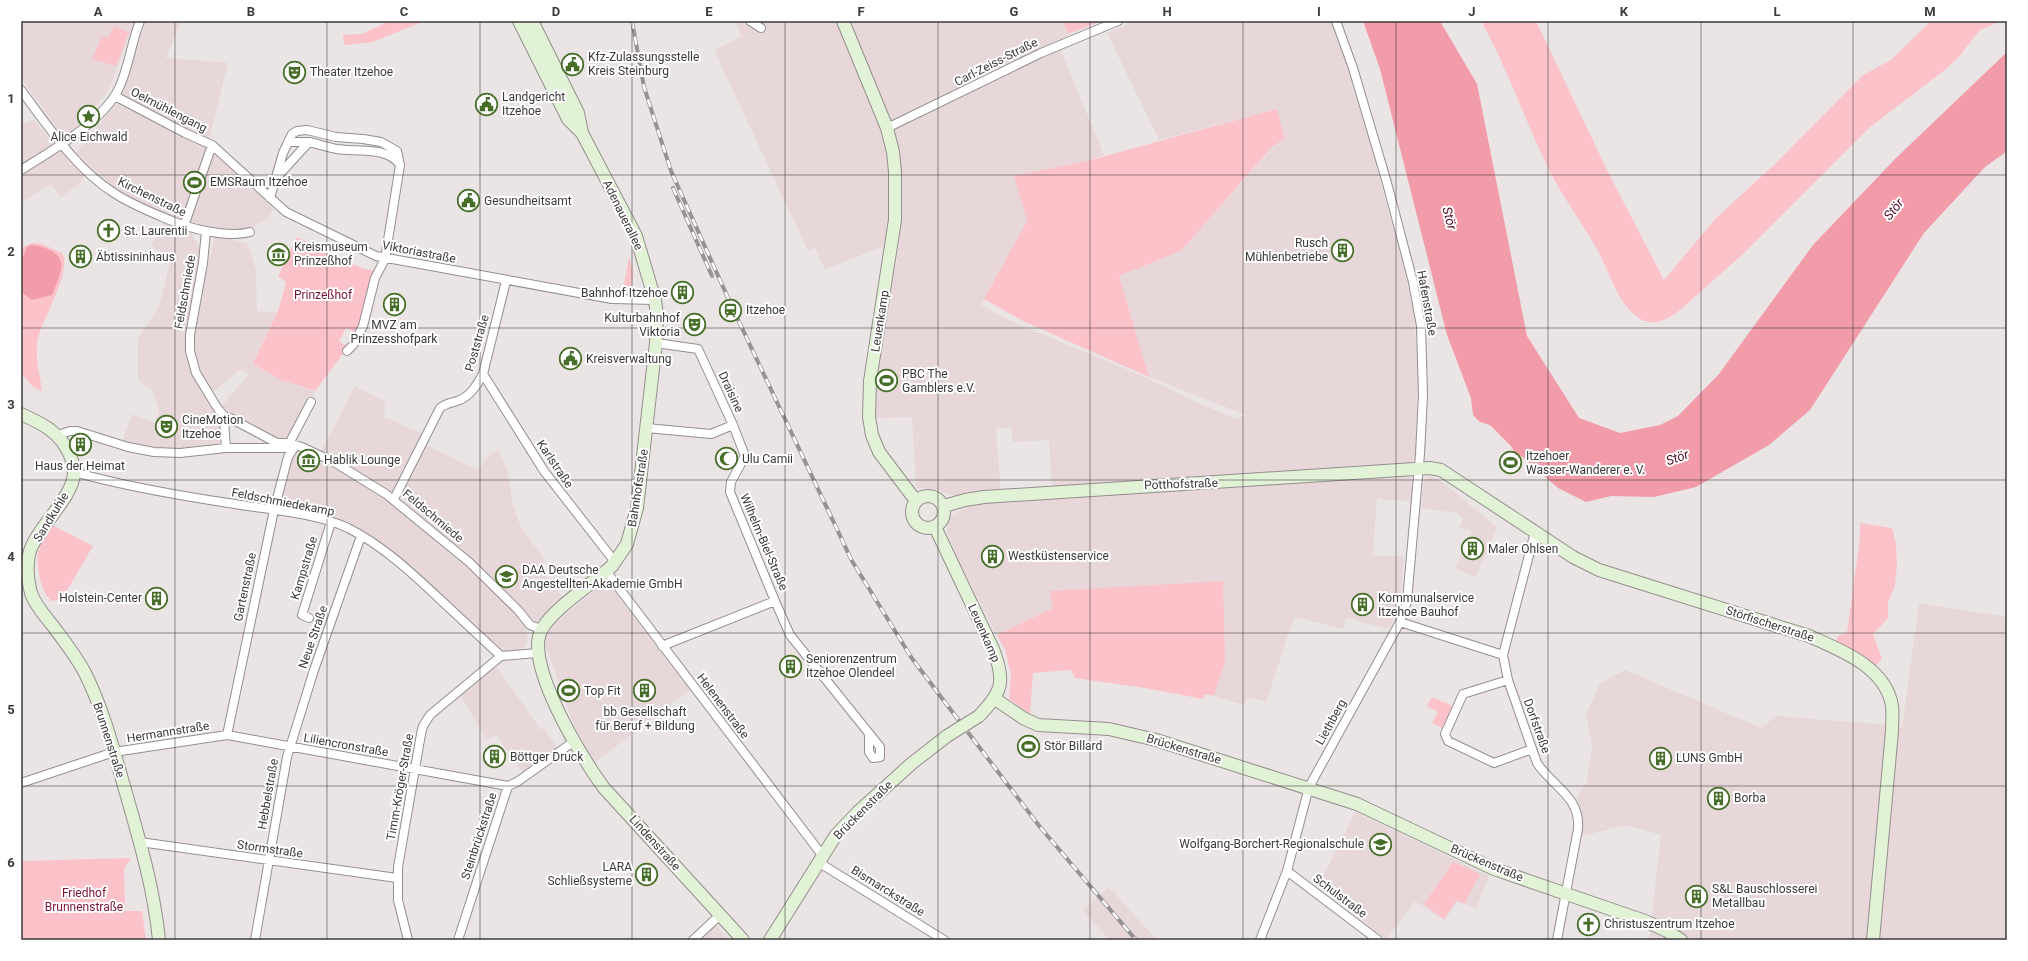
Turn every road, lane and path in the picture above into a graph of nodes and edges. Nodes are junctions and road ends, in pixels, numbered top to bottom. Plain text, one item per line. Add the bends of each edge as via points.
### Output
1 (140, 21) edge
2 (519, 21) edge
3 (532, 21) edge
4 (750, 21) edge
5 (843, 21) edge
6 (1118, 21) edge
7 (1336, 21) edge
8 (761, 28) dead end
9 (21, 90) edge
10 (115, 96) junction
11 (887, 128) junction
12 (582, 133) junction
13 (288, 142) junction
14 (309, 142) junction
15 (62, 144) junction
16 (212, 145) junction
17 (400, 165) junction
18 (21, 170) edge
19 (275, 180) junction
20 (270, 198) junction
21 (184, 226) junction
22 (206, 231) junction
23 (250, 232) dead end
24 (385, 259) junction
25 (506, 281) junction
26 (655, 300) junction
27 (656, 343) junction
28 (347, 351) dead end
29 (483, 374) junction
30 (311, 402) dead end
31 (21, 414) edge
32 (226, 418) junction
33 (733, 425) junction
34 (647, 428) junction
35 (58, 435) junction
36 (293, 445) junction
37 (226, 448) junction
38 (1419, 468) junction
39 (74, 472) junction
40 (394, 499) junction
41 (916, 501) junction
42 (944, 506) junction
43 (274, 510) junction
44 (331, 522) junction
45 (934, 526) junction
46 (1535, 532) junction
47 (361, 536) junction
48 (25, 555) edge
49 (615, 562) junction
50 (606, 571) junction
51 (775, 601) junction
52 (309, 618) dead end
53 (1400, 622) junction
54 (539, 634) junction
55 (662, 646) junction
56 (537, 653) junction
57 (1502, 655) junction
58 (501, 656) junction
59 (1508, 680) junction
60 (995, 699) junction
61 (869, 734) dead end
62 (227, 735) junction
63 (573, 742) junction
64 (290, 747) junction
65 (1532, 749) junction
66 (114, 752) junction
67 (414, 769) junction
68 (21, 783) edge
69 (508, 786) junction
70 (1309, 787) junction
71 (140, 842) junction
72 (820, 859) junction
73 (268, 862) junction
74 (1287, 871) junction
75 (397, 878) junction
76 (1566, 893) junction
77 (720, 915) junction
78 (159, 940) edge
79 (255, 940) edge
80 (408, 940) edge
81 (458, 940) edge
82 (693, 940) edge
83 (743, 940) edge
84 (770, 940) edge
85 (944, 940) edge
86 (1260, 940) edge
87 (1378, 940) edge
88 (1557, 940) edge
89 (1680, 940) edge
90 (1873, 940) edge

1 - 10 street
2 - 12 street, Adenauerallee via 568,119
3 - 12 street, Adenauerallee via 578,113
4 - 8 street
5 - 11 street, Leuenkamp
6 - 11 street, Carl-Zeiss-Straße via 1048,50
7 - 38 street, Hafenstraße via 1374,136 1420,314 1423,362
9 - 15 street, Kirchenstraße
10 - 15 street via 90,122
10 - 16 street, Oelmühlengang
11 - 41 street, Leuenkamp via 894,157 896,201 894,230 870,381 869,417 872,435 879,452
12 - 26 street, Adenauerallee via 636,236
13 - 14 street
13 - 17 street via 292,134 301,130 336,137 374,140 397,151
13 - 19 street
14 - 17 street via 337,149 360,150 389,156
14 - 19 street
15 - 18 street
15 - 21 street, Kirchenstraße via 96,179 115,194
16 - 20 street, Viktoriastraße
16 - 21 street
17 - 24 street
19 - 20 street
20 - 24 street, Viktoriastraße via 286,212
21 - 22 street, Kirchenstraße
22 - 23 street, Kirchenstraße
22 - 32 street, Feldschmiede via 190,335 190,352 196,373
24 - 25 street, Viktoriastraße
24 - 28 street via 375,278 363,326
25 - 26 street, Viktoriastraße via 612,299
25 - 29 street, Poststraße
26 - 27 street, Bahnhofstraße
27 - 33 street, Draisine via 694,347 701,354
27 - 34 street, Bahnhofstraße
29 - 40 street, Poststraße via 466,397 444,404 440,408
29 - 49 street, Karlstraße via 544,471
30 - 36 street, Gartenstraße via 291,440
31 - 35 street via 48,427
32 - 36 street, Feldschmiede via 277,443
32 - 37 street
33 - 34 street, Draisine via 711,434
33 - 51 street, Wilhelm-Biel-Straße via 745,456 731,482 730,492
34 - 49 street, Bahnhofstraße via 634,525 627,544
35 - 37 street via 77,431 145,451 174,453
35 - 39 street via 68,452
36 - 37 street via 287,448
36 - 40 street, Feldschmiede via 334,462
36 - 43 street, Gartenstraße
38 - 42 street, Potthofstraße via 1186,486 1171,484 984,497
38 - 46 street, Störfischerstraße via 1441,470
38 - 53 street, Hafenstraße via 1407,601
39 - 43 street, Feldschmiedekamp via 142,489
39 - 48 street, Sandkuhle via 66,494
40 - 54 street, Feldschmiede via 469,562
41 - 42 street via 923,496 932,496 939,499
41 - 45 street via 912,514 916,523 925,528
42 - 45 street via 943,518
43 - 44 street, Feldschmiedekamp
43 - 62 street, Gartenstraße
44 - 47 street, Feldschmiedekamp
44 - 52 street, Kampstraße via 302,615
45 - 60 street, Leuenkamp via 997,660 1000,682
46 - 57 street, Dorfstraße
46 - 90 street, Störfischerstraße via 1573,557 1599,570 1809,636 1856,659 1878,676 1890,700 1892,731
47 - 58 street, Feldschmiedekamp via 389,555
47 - 64 street, Neue Straße
48 - 66 street, Brunnenstraße via 35,601 70,648 84,672
49 - 50 street, Bahnhofstraße
50 - 54 street, Bahnhofstraße via 549,619
50 - 55 street, Helenenstraße
51 - 55 street, Wilhelm-Biel-Straße
51 - 61 street, Wilhelm-Biel-Straße via 790,635
53 - 57 street
53 - 70 street, Liethberg
54 - 56 street, Lindenstraße
55 - 72 street, Helenenstraße
56 - 58 street
56 - 63 street, Lindenstraße via 558,712
57 - 59 street, Dorfstraße
58 - 67 street, Timm-Kröger-Straße via 427,720 422,729
59 - 65 street, Dorfstraße
59 - 65 street via 1463,694 1445,734 1446,737 1448,741 1494,763
60 - 70 street, Brückenstraße via 1022,718 1038,725 1109,729 1156,740
60 - 72 street, Brückenstraße, bridge via 979,716 910,764 836,835
62 - 64 street, Liliencronstraße
62 - 66 street, Hermannstraße
63 - 69 street, Steinbrückstraße
63 - 77 street, Lindenstraße via 604,788
64 - 67 street, Liliencronstraße
64 - 73 street, Hebbelstraße
65 - 76 street, Dorfstraße via 1542,770 1577,810 1578,829
66 - 68 street, Hermannstraße
66 - 71 street, Brunnenstraße
67 - 69 street, Liliencronstraße
67 - 75 street, Timm-Kröger-Straße
69 - 81 street, Steinbrückstraße
70 - 74 street, Liethberg
70 - 76 street, Brückenstraße via 1357,804 1494,869
71 - 73 street, Stormstraße
71 - 78 street, Brunnenstraße via 152,890
72 - 84 street, Brückenstraße
72 - 85 street, Bismarckstraße
73 - 75 street, Stormstraße
73 - 79 street, Hebbelstraße
74 - 86 street, Liethberg
74 - 87 street, Schulstraße
75 - 80 street, Timm-Kröger-Straße via 398,900
76 - 88 street, Dorfstraße
76 - 89 street, Brückenstraße via 1645,921
77 - 82 street
77 - 83 street, Lindenstraße

